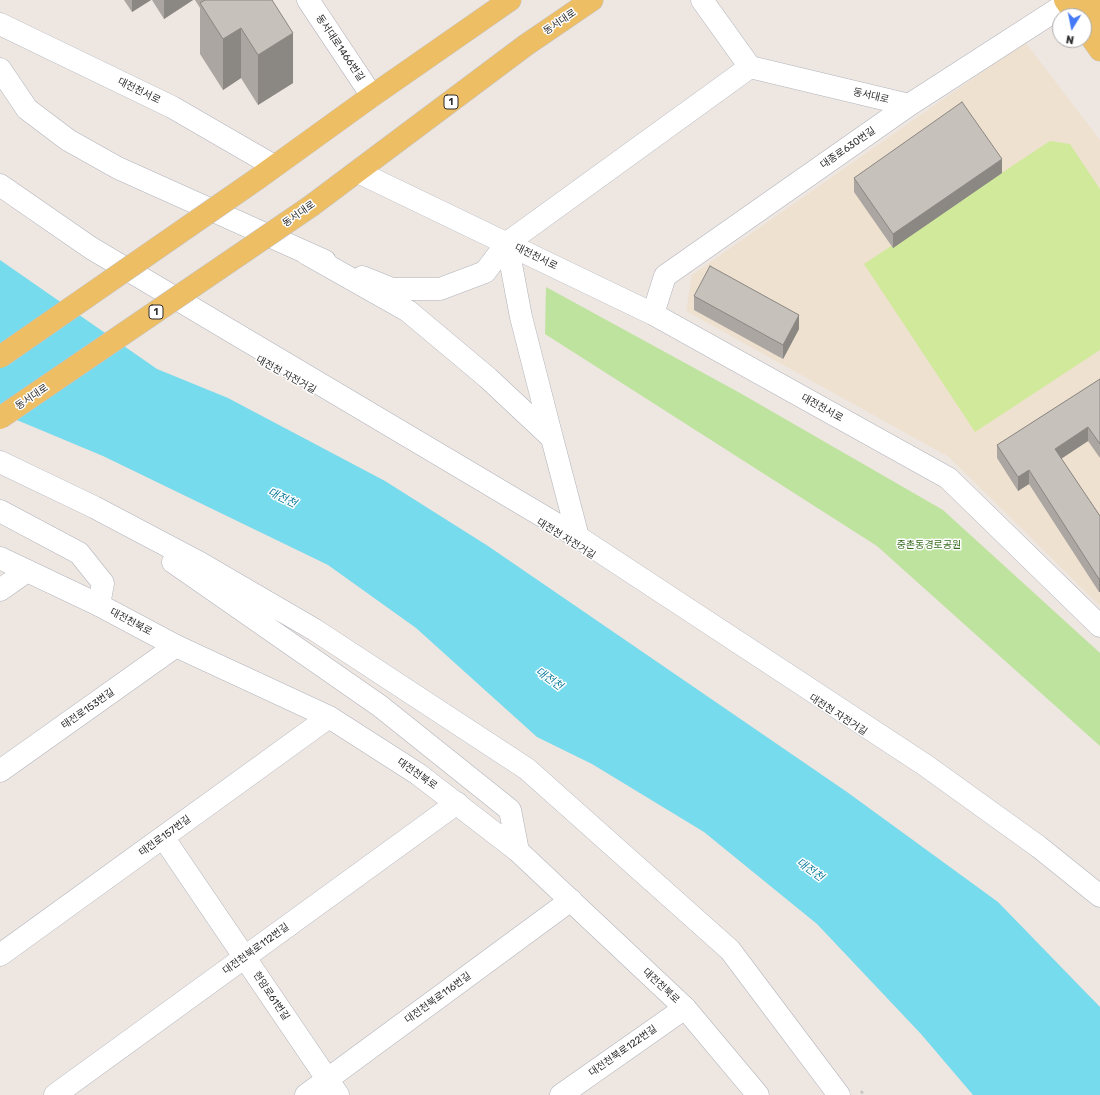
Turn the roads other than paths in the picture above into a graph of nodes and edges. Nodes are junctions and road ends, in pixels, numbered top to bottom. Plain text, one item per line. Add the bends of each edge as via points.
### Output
1 (308, 0) edge
2 (510, 0) edge
3 (592, 0) edge
4 (702, 0) edge
5 (1074, 5) edge
6 (1100, 19) edge
7 (0, 24) edge
8 (1092, 38) edge
9 (1100, 50) edge
10 (750, 67) junction
11 (0, 69) edge
12 (372, 96) junction
13 (909, 105) junction
14 (274, 166) junction
15 (358, 172) junction
16 (0, 186) edge
17 (507, 243) junction
18 (307, 254) junction
19 (653, 314) junction
20 (0, 357) edge
21 (0, 418) edge
22 (552, 438) junction
23 (0, 462) edge
24 (94, 507) junction
25 (0, 511) edge
26 (578, 536) junction
27 (0, 558) edge
28 (27, 571) junction
29 (0, 590) edge
30 (99, 605) junction
31 (1100, 626) edge
32 (176, 646) junction
33 (329, 717) junction
34 (0, 772) edge
35 (457, 803) junction
36 (163, 836) junction
37 (518, 851) junction
38 (1100, 896) edge
39 (571, 900) junction
40 (0, 955) edge
41 (245, 957) junction
42 (685, 1008) junction
43 (333, 1087) edge
44 (55, 1095) edge
45 (306, 1095) edge
46 (561, 1095) edge
47 (758, 1095) edge
48 (839, 1095) edge

1 - 12 street, 동서대로1466번길
2 - 12 main road
3 - 15 main road, 동서대로 / 1 via 526,45
4 - 10 street
5 - 6 main road
5 - 13 street, 대종로630번길
7 - 14 street, 대전천서로 via 172,107
8 - 9 main road
10 - 13 street, 동서대로
10 - 17 street, 대전천서로
11 - 18 street via 27,109 68,140 118,168
12 - 14 main road
13 - 19 street, 대종로630번길 via 665,276
14 - 20 main road, bridge
15 - 17 street, 대전천서로
15 - 21 main road, 동서대로 / 1, bridge
16 - 26 street via 91,248
17 - 18 street via 485,272 440,289 392,289
17 - 19 street, 대전천서로
17 - 22 street via 521,317
18 - 22 street via 408,311 488,378
19 - 31 street, 대전천서로 via 948,478
22 - 26 street
23 - 24 street
24 - 37 street via 380,706 510,810
24 - 48 street via 200,563 315,630 527,769 730,950
25 - 30 street via 79,553 103,583
26 - 38 street via 925,765 1039,847
27 - 28 street, 대전천북로
28 - 29 street
28 - 30 street, 대전천북로
30 - 32 street, 대전천북로
32 - 33 street, 대전천북로
32 - 34 street, 태전로153번길
33 - 35 street, 대전천북로 via 418,774
33 - 36 street, 태전로157번길
35 - 37 street, 대전천북로
35 - 41 street, 대전천북로112번길
36 - 40 street, 태전로157번길
36 - 41 street, 현암로61번길
37 - 39 street, 대전천북로
39 - 42 street, 대전천북로
39 - 43 street, 대전천북로116번길
41 - 43 street, 현암로61번길
41 - 44 street, 대전천북로112번길
42 - 46 street, 대전천북로122번길
42 - 47 street, 대전천북로
43 - 45 street, 대전천북로116번길

